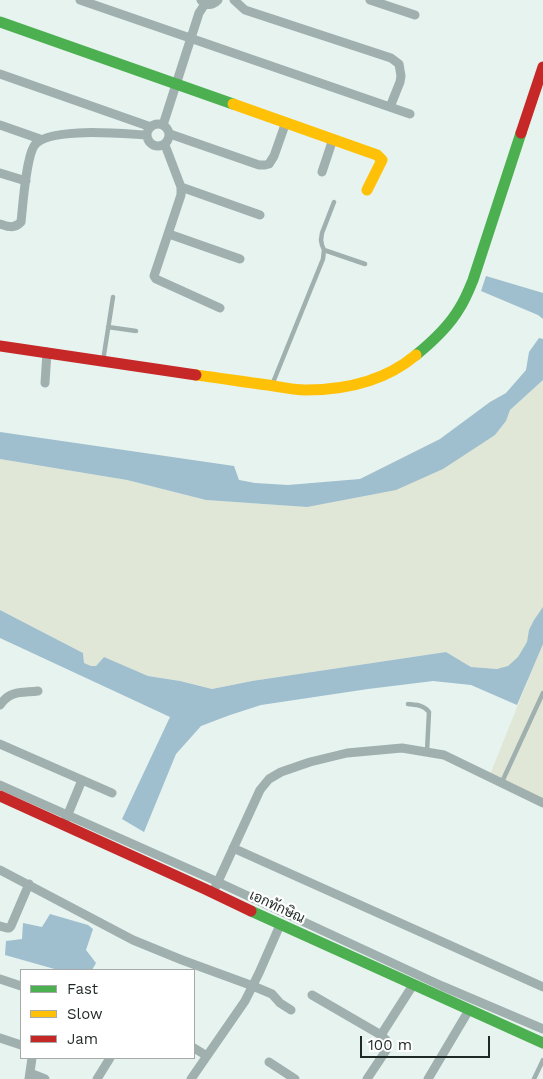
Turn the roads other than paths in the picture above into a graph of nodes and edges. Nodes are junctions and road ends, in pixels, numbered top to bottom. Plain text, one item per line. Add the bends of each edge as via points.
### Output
1 (80, 0) edge
2 (218, 0) edge
3 (234, 0) edge
4 (370, 0) edge
5 (203, 2) edge
6 (414, 16) dead end
7 (0, 22) edge
8 (191, 38) junction
9 (543, 67) edge
10 (0, 74) edge
11 (176, 83) junction
12 (390, 107) junction
13 (410, 114) dead end
14 (286, 122) junction
15 (0, 125) edge
16 (162, 125) junction
17 (149, 131) junction
18 (170, 134) junction
19 (40, 139) junction
20 (333, 139) junction
21 (164, 145) junction
22 (322, 172) dead end
23 (0, 173) edge
24 (26, 181) junction
25 (181, 187) junction
26 (367, 190) dead end
27 (334, 202) dead end
28 (260, 215) dead end
29 (0, 224) edge
30 (169, 234) junction
31 (324, 250) junction
32 (240, 259) dead end
33 (365, 264) dead end
34 (113, 297) dead end
35 (220, 308) dead end
36 (108, 327) junction
37 (136, 332) dead end
38 (0, 346) edge
39 (47, 352) junction
40 (103, 362) junction
41 (45, 383) dead end
42 (272, 386) junction
43 (38, 691) dead end
44 (543, 693) edge
45 (408, 704) dead end
46 (540, 704) edge
47 (0, 705) edge
48 (0, 744) edge
49 (427, 751) junction
50 (82, 780) junction
51 (0, 784) edge
52 (502, 784) junction
53 (112, 793) dead end
54 (0, 796) edge
55 (543, 803) edge
56 (66, 820) junction
57 (233, 848) junction
58 (0, 870) edge
59 (30, 884) junction
60 (215, 888) junction
61 (280, 925) junction
62 (0, 926) edge
63 (0, 979) edge
64 (413, 985) junction
65 (20, 986) edge
66 (253, 986) junction
67 (543, 986) edge
68 (312, 995) dead end
69 (291, 1010) dead end
70 (469, 1010) junction
71 (543, 1028) edge
72 (381, 1035) junction
73 (0, 1038) edge
74 (543, 1043) edge
75 (20, 1045) edge
76 (195, 1049) edge
77 (207, 1056) junction
78 (32, 1059) edge
79 (109, 1059) edge
80 (543, 1060) edge
81 (269, 1062) dead end
82 (29, 1076) edge
83 (45, 1079) edge
84 (98, 1079) edge
85 (192, 1079) edge
86 (295, 1079) edge
87 (367, 1079) edge
88 (428, 1079) edge
89 (534, 1079) edge

1 - 8 street
2 - 5 street via 213,4
3 - 12 street via 246,10 391,58 399,64 401,76
4 - 6 street
5 - 8 street
7 - 11 street
8 - 11 street
8 - 12 street
9 - 42 street via 473,280 454,317 418,355 376,379 330,390
10 - 17 street
11 - 14 street
11 - 16 street
12 - 13 street
14 - 18 street via 274,156 265,165
14 - 20 street
15 - 19 street
16 - 17 street via 158,124
16 - 18 street
17 - 19 street via 53,135
17 - 21 street via 153,145
18 - 21 street
19 - 24 street via 29,160
20 - 22 street
20 - 26 street via 382,160
21 - 25 street
23 - 24 street
24 - 29 street via 21,222 9,227
25 - 28 street
25 - 30 street
27 - 31 lane via 322,233
30 - 32 street
30 - 35 street via 155,272 156,279
31 - 33 lane
31 - 42 lane
34 - 36 lane
36 - 37 lane
36 - 40 lane
38 - 39 street
39 - 40 street
39 - 41 street
40 - 42 street
43 - 47 street via 9,695
44 - 46 lane
45 - 49 lane via 421,706 429,712
46 - 52 lane
48 - 50 street
49 - 52 street via 461,762
49 - 57 street via 402,748 347,753 310,762 269,778 260,790
50 - 53 street
50 - 56 street
51 - 56 street
52 - 55 street
54 - 56 street, เอกทักษิณ
56 - 60 street, เอกทักษิณ
57 - 60 street
57 - 67 street
58 - 59 street
59 - 62 street via 10,928
59 - 66 street via 133,940
60 - 61 street, เอกทักษิณ
60 - 71 street
61 - 64 street, เอกทักษิณ
61 - 66 street
63 - 65 street
64 - 70 street, เอกทักษิณ
64 - 72 street
66 - 69 street via 272,994
66 - 77 street via 238,1014
68 - 72 street
70 - 74 street, เอกทักษิณ
70 - 88 street
72 - 87 street via 387,1048
73 - 75 street
76 - 77 street
77 - 85 street
78 - 82 street
79 - 84 street
80 - 89 lane
81 - 86 street
82 - 83 street

